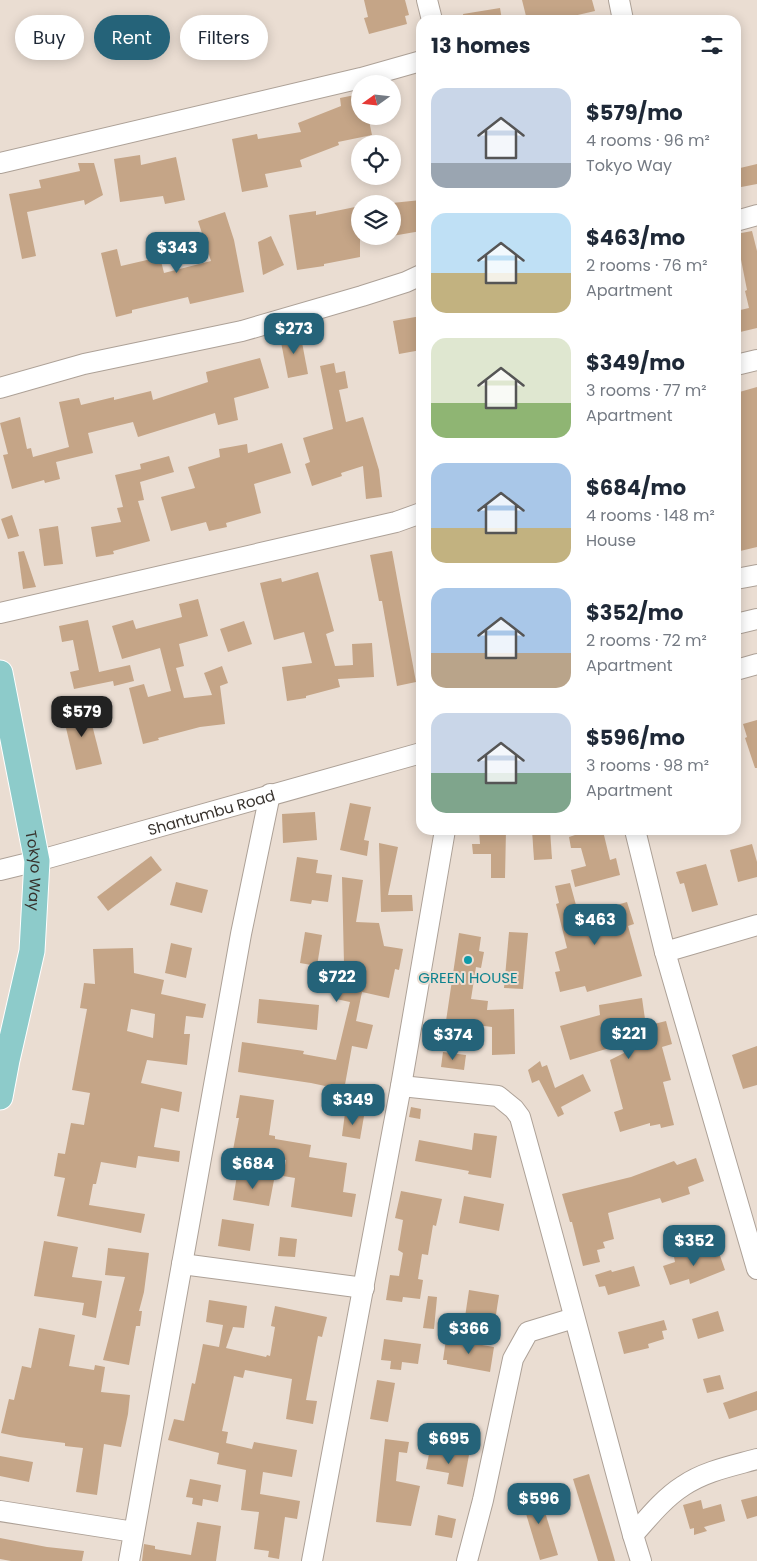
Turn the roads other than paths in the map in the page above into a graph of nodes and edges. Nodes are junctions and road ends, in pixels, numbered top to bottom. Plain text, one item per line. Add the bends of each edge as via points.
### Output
1 (427, 0) edge
2 (619, 0) edge
3 (431, 15) edge
4 (622, 15) edge
5 (416, 62) edge
6 (0, 163) edge
7 (757, 216) edge
8 (741, 220) edge
9 (416, 277) edge
10 (757, 360) edge
11 (741, 364) edge
12 (0, 388) edge
13 (416, 515) edge
14 (757, 575) edge
15 (741, 578) edge
16 (0, 613) edge
17 (757, 618) edge
18 (741, 623) edge
19 (757, 664) edge
20 (741, 669) edge
21 (0, 673) edge
22 (416, 754) edge
23 (270, 794) junction
24 (444, 835) edge
25 (636, 835) edge
26 (37, 861) junction
27 (0, 870) edge
28 (757, 925) edge
29 (665, 952) junction
30 (402, 1086) junction
31 (0, 1097) edge
32 (182, 1264) junction
33 (757, 1269) edge
34 (364, 1288) junction
35 (574, 1318) junction
36 (757, 1459) edge
37 (0, 1511) edge
38 (134, 1532) junction
39 (633, 1535) junction
40 (316, 1560) edge
41 (129, 1561) edge
42 (466, 1561) edge
43 (641, 1561) edge

1 - 3 street
2 - 4 street
5 - 6 street
7 - 8 street
9 - 12 street via 251,329 84,364
10 - 11 street
13 - 16 street
14 - 15 street
17 - 18 street
19 - 20 street
21 - 26 main road, Tokyo Way
22 - 23 street, Shantumbu Road
23 - 26 street, Shantumbu Road
23 - 32 street via 241,934
24 - 30 street
25 - 29 street
26 - 27 street, Shantumbu Road
26 - 31 main road, Tokyo Way via 32,952
28 - 29 street
29 - 33 street
30 - 34 street
30 - 35 street via 498,1096 514,1108 520,1117
32 - 34 street
32 - 38 street
34 - 40 street
35 - 39 street
35 - 42 street via 528,1332 512,1359 483,1500
36 - 39 street via 705,1474 683,1486
37 - 38 street
38 - 41 street
39 - 43 street

